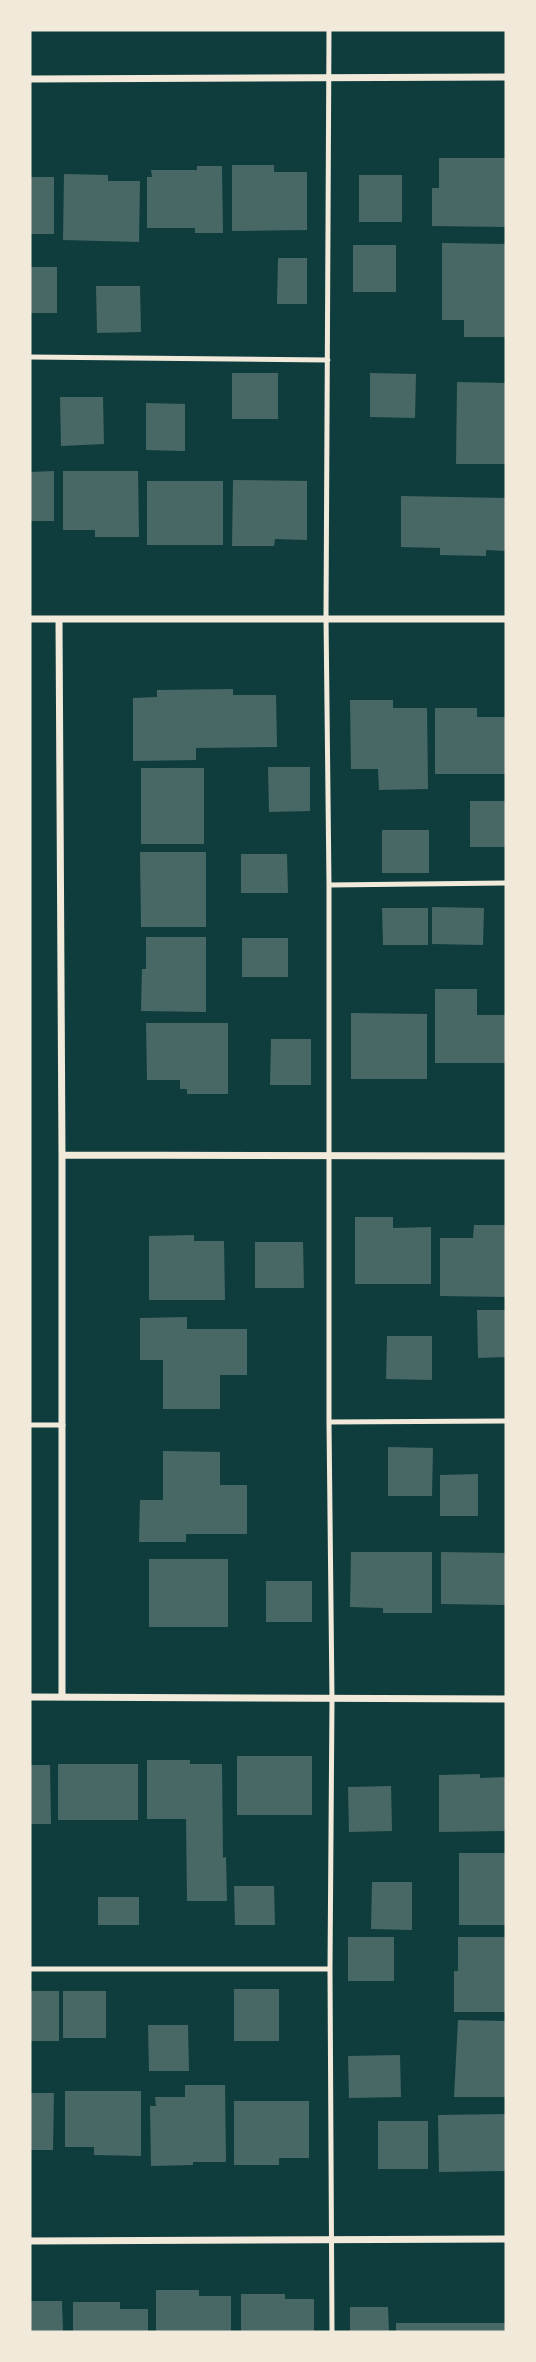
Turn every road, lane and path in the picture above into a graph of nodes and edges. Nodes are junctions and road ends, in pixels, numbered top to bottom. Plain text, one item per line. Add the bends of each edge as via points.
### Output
1 (329, 30) edge
2 (329, 77) junction
3 (506, 77) edge
4 (30, 79) edge
5 (30, 357) edge
6 (328, 360) junction
7 (326, 617) junction
8 (30, 619) edge
9 (58, 619) junction
10 (506, 619) edge
11 (506, 883) edge
12 (329, 885) junction
13 (62, 1155) junction
14 (329, 1155) junction
15 (506, 1156) edge
16 (506, 1421) edge
17 (329, 1422) junction
18 (30, 1425) edge
19 (63, 1425) junction
20 (30, 1697) edge
21 (62, 1697) junction
22 (332, 1699) junction
23 (506, 1699) edge
24 (30, 1969) edge
25 (330, 1969) junction
26 (506, 2239) edge
27 (331, 2240) junction
28 (30, 2241) edge
29 (332, 2332) edge

1 - 2 lane
2 - 3 street
2 - 4 street
2 - 6 lane
5 - 6 lane
6 - 7 lane
7 - 9 street
7 - 10 street
7 - 12 lane
8 - 9 street
9 - 13 street
11 - 12 lane
12 - 14 lane
13 - 14 street
13 - 19 street
14 - 15 street
14 - 17 lane
16 - 17 lane
17 - 22 lane
18 - 19 lane
19 - 21 street
20 - 21 street
21 - 22 street
22 - 23 street
22 - 25 lane
24 - 25 lane
25 - 27 lane
26 - 27 street
27 - 28 street
27 - 29 lane

